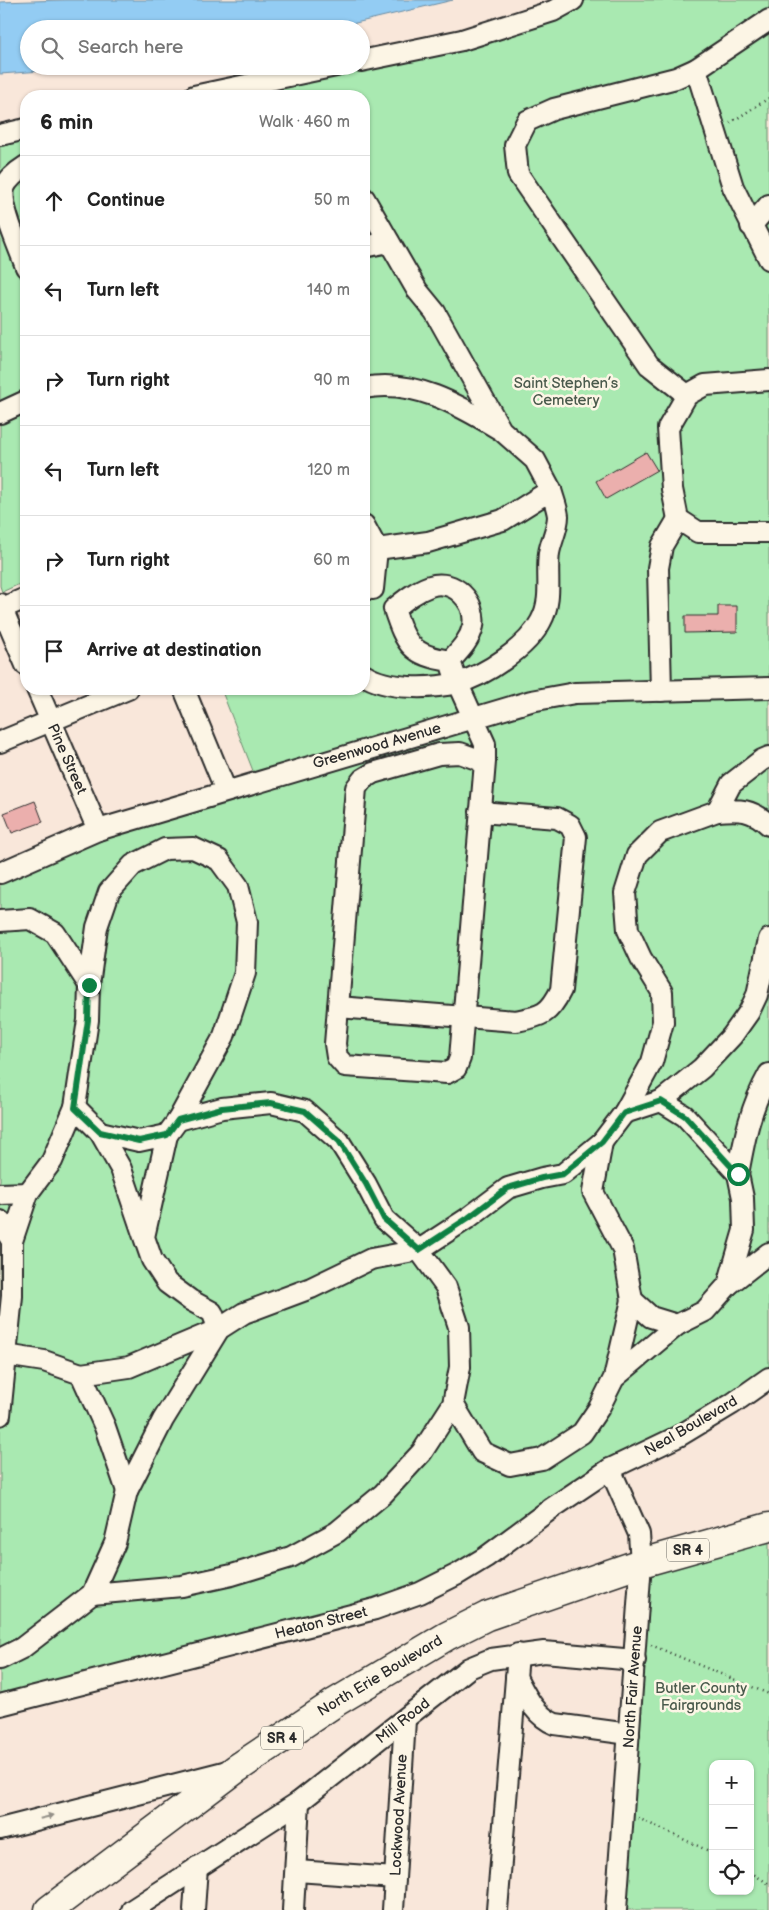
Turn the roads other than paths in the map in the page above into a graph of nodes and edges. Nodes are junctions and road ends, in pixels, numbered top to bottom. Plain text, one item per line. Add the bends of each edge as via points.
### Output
1 (573, 0) edge
2 (769, 20) edge
3 (370, 59) edge
4 (696, 68) junction
5 (293, 75) edge
6 (222, 90) edge
7 (20, 131) edge
8 (0, 135) edge
9 (20, 170) edge
10 (769, 205) edge
11 (370, 209) edge
12 (751, 226) junction
13 (389, 242) junction
14 (370, 246) edge
15 (20, 252) edge
16 (769, 259) edge
17 (769, 380) edge
18 (370, 386) edge
19 (687, 395) junction
20 (20, 404) edge
21 (0, 413) edge
22 (501, 430) junction
23 (551, 490) junction
24 (678, 519) junction
25 (769, 532) edge
26 (370, 536) edge
27 (377, 549) junction
28 (370, 582) edge
29 (370, 593) edge
30 (20, 600) edge
31 (1, 607) edge
32 (394, 609) junction
33 (20, 651) edge
34 (450, 661) junction
35 (370, 680) edge
36 (457, 682) junction
37 (769, 688) edge
38 (661, 691) junction
39 (40, 695) edge
40 (113, 695) edge
41 (186, 695) edge
42 (474, 718) junction
43 (50, 720) junction
44 (0, 742) edge
45 (769, 757) edge
46 (484, 762) junction
47 (226, 791) junction
48 (717, 810) junction
49 (480, 812) junction
50 (769, 826) edge
51 (98, 830) junction
52 (0, 873) edge
53 (0, 921) edge
54 (769, 939) edge
55 (89, 985) junction
56 (763, 994) edge
57 (338, 1007) junction
58 (464, 1018) junction
59 (769, 1074) edge
60 (661, 1101) junction
61 (75, 1108) junction
62 (624, 1113) junction
63 (172, 1128) junction
64 (100, 1132) junction
65 (602, 1142) junction
66 (738, 1174) junction
67 (28, 1193) junction
68 (0, 1194) edge
69 (0, 1221) edge
70 (144, 1237) junction
71 (12, 1241) junction
72 (419, 1250) junction
73 (769, 1253) edge
74 (728, 1284) junction
75 (632, 1300) junction
76 (677, 1325) junction
77 (219, 1329) junction
78 (2, 1355) edge
79 (81, 1374) junction
80 (614, 1378) junction
81 (769, 1378) edge
82 (453, 1404) junction
83 (0, 1415) edge
84 (610, 1469) junction
85 (127, 1491) junction
86 (769, 1527) edge
87 (641, 1563) junction
88 (92, 1594) junction
89 (518, 1654) junction
90 (0, 1659) edge
91 (635, 1660) junction
92 (516, 1677) junction
93 (0, 1705) edge
94 (405, 1720) junction
95 (629, 1734) junction
96 (236, 1769) junction
97 (299, 1802) junction
98 (0, 1829) edge
99 (197, 1868) junction
100 (296, 1871) junction
101 (395, 1878) junction
102 (49, 1910) edge
103 (132, 1910) edge
104 (194, 1910) edge
105 (293, 1910) edge
106 (393, 1910) edge
107 (497, 1910) edge
108 (616, 1910) edge

1 - 3 street via 554,11 462,40
2 - 4 street
4 - 12 street via 733,188
4 - 19 street via 676,78 554,109 527,122 515,145 518,174 649,366
5 - 6 street
7 - 8 street
9 - 15 street via 4,188 3,208
10 - 12 street
11 - 13 street
12 - 16 street
13 - 14 street
13 - 22 street via 417,290 435,312
17 - 19 street via 705,385
18 - 22 street via 412,389 456,404
19 - 24 street via 668,428 672,489
20 - 21 street
22 - 23 street via 535,460
23 - 27 street via 503,520 428,542
23 - 36 street via 558,516 549,553 549,596 541,621 521,647 494,667
24 - 25 street via 698,532
24 - 38 street via 662,546 658,568
26 - 27 street
27 - 28 street
29 - 32 street
30 - 31 street
31 - 33 street
32 - 34 street via 401,630 413,648 428,658
32 - 34 street via 413,594 432,586 450,586 463,594 472,608 473,625 467,642
34 - 36 street
35 - 36 street via 410,688
36 - 42 street
37 - 38 street, Greenwood Avenue
38 - 42 street, Greenwood Avenue via 575,694 531,701
39 - 43 street, Pine Street
40 - 43 street
41 - 47 street
42 - 46 street via 485,744
42 - 47 street, Greenwood Avenue
43 - 44 street
43 - 51 street, Pine Street
45 - 48 street via 731,784
46 - 49 street
46 - 57 street via 460,753 439,754 372,773 356,788
47 - 51 street, Greenwood Avenue
48 - 50 street via 737,809 758,815
48 - 62 street via 660,832 637,855 627,886 628,930 640,958 662,992 663,1022 652,1062
49 - 58 street
49 - 58 street via 557,818 570,824 576,837 561,990 554,1005 540,1016 516,1021
51 - 52 street, Greenwood Avenue
53 - 55 street via 30,919 55,933
54 - 56 street
55 - 61 street via 88,1020
55 - 63 street via 97,927 108,892 133,865 165,848 193,848 219,860 238,886 247,922 246,973 224,1036
56 - 60 street via 732,1036 702,1068
57 - 58 street
57 - 58 street via 335,1044 337,1057 345,1066 447,1073 456,1068 460,1058
59 - 66 street via 746,1126
60 - 62 street
60 - 66 street via 685,1116
61 - 64 street
61 - 67 street via 52,1161
62 - 65 street
63 - 64 street via 139,1141
63 - 70 street
63 - 72 street via 222,1108 271,1103 305,1111 339,1141 384,1219
64 - 70 street via 121,1169
65 - 72 street via 563,1174 508,1188
65 - 75 street via 593,1192 623,1249
66 - 74 street via 744,1230
67 - 68 street
67 - 71 street
69 - 71 street
70 - 77 street via 152,1260 167,1283 212,1312
71 - 78 street via 12,1296
72 - 77 street via 371,1259 311,1288 244,1313
72 - 82 street via 446,1287 459,1327 460,1367
73 - 74 street
74 - 76 street via 705,1311
75 - 76 street via 651,1317
75 - 80 street
76 - 80 street
77 - 79 street via 129,1367
77 - 85 street via 163,1420
78 - 79 street via 44,1361
78 - 83 street
79 - 85 street via 105,1427
80 - 82 street via 582,1433 542,1459 510,1465 482,1452
81 - 84 street, Neal Boulevard via 680,1436
82 - 88 street via 422,1452 383,1494 336,1532 291,1557 182,1586
84 - 87 street, North Fair Avenue via 639,1534
84 - 93 street, Heaton Street via 486,1558 420,1593 375,1610
85 - 88 street via 115,1542
86 - 87 highway, SR 4
87 - 91 street, North Fair Avenue
87 - 96 highway, North Erie Boulevard / SR 4 via 487,1616 446,1636 336,1702
88 - 90 street via 22,1648
89 - 91 street, Mill Road via 544,1652
89 - 92 street
89 - 94 street, Mill Road via 491,1659 469,1668
91 - 95 street, North Fair Avenue
92 - 95 street via 545,1720
92 - 107 street
94 - 97 street, Mill Road
94 - 101 street, Lockwood Avenue
95 - 108 street, North Fair Avenue
98 -> 96 street
96 - 102 highway, North Erie Boulevard / SR 4
97 - 99 street, Mill Road
97 - 100 street
99 - 103 street, Mill Road
99 - 104 street
100 - 101 street
100 - 105 street
101 - 106 street, Lockwood Avenue

